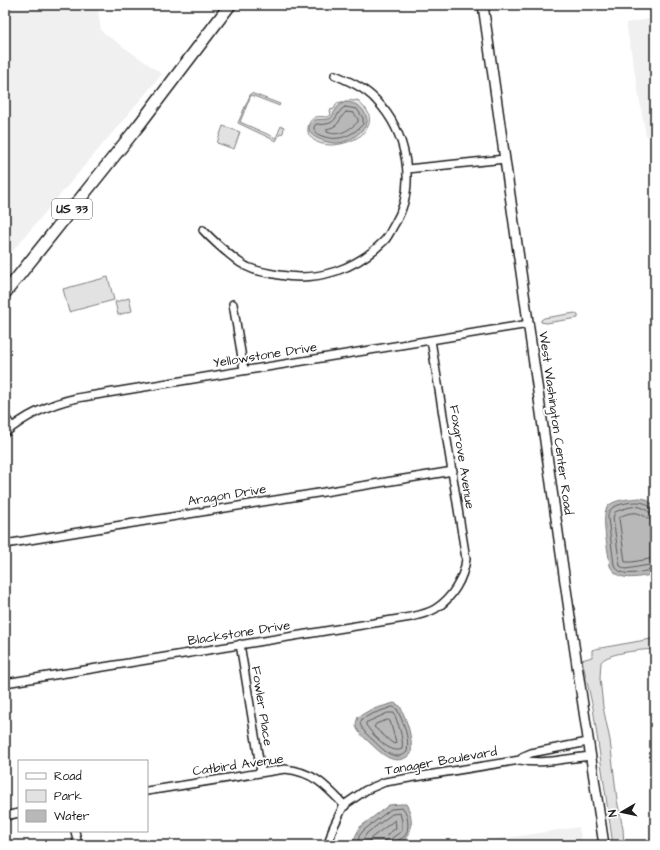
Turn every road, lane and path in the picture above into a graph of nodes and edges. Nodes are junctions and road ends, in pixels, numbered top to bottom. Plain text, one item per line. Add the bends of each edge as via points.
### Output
1 (230, 5) edge
2 (483, 5) edge
3 (335, 75) dead end
4 (505, 159) junction
5 (407, 169) junction
6 (203, 230) dead end
7 (5, 293) edge
8 (233, 304) dead end
9 (528, 324) junction
10 (431, 340) junction
11 (244, 370) junction
12 (5, 417) edge
13 (12, 427) junction
14 (5, 433) edge
15 (453, 471) junction
16 (5, 544) edge
17 (461, 579) joint
18 (240, 644) junction
19 (5, 683) edge
20 (588, 742) junction
21 (591, 756) junction
22 (520, 760) junction
23 (261, 772) junction
24 (148, 791) edge
25 (345, 806) junction
26 (18, 814) edge
27 (5, 816) edge
28 (75, 832) edge
29 (78, 845) edge
30 (328, 845) edge
31 (604, 845) edge

1 - 7 highway, US 33 via 139,125
2 - 4 main road, West Washington Center Road
3 - 5 street via 356,84 375,98 389,115 405,153
4 - 5 street
4 - 9 main road, West Washington Center Road
5 - 6 street via 402,209 385,240 365,257 345,269 307,277 250,268 224,252
8 - 11 street
9 - 10 street, Yellowstone Drive
9 - 20 main road, West Washington Center Road
10 - 11 street, Yellowstone Drive
10 - 15 street, Foxgrove Avenue
11 - 13 street, Yellowstone Drive via 63,401 32,414
12 - 13 street
13 - 14 street, Yellowstone Drive
15 - 16 street, Aragon Drive
15 - 17 street, Foxgrove Avenue via 466,559
17 - 18 street, Blackstone Drive via 441,605 423,614
18 - 19 street, Blackstone Drive
18 - 23 street, Fowler Place
20 - 21 main road, West Washington Center Road
20 - 22 street, Tanager Boulevard via 531,753
21 - 22 street, Tanager Boulevard via 548,761
21 - 31 main road, West Washington Center Road
22 - 25 street, Tanager Boulevard via 384,782 366,790
23 - 24 street, Catbird Avenue
23 - 25 street, Catbird Avenue via 285,769 313,776
25 - 30 street, Tanager Boulevard via 333,828
26 - 27 street
28 - 29 street

